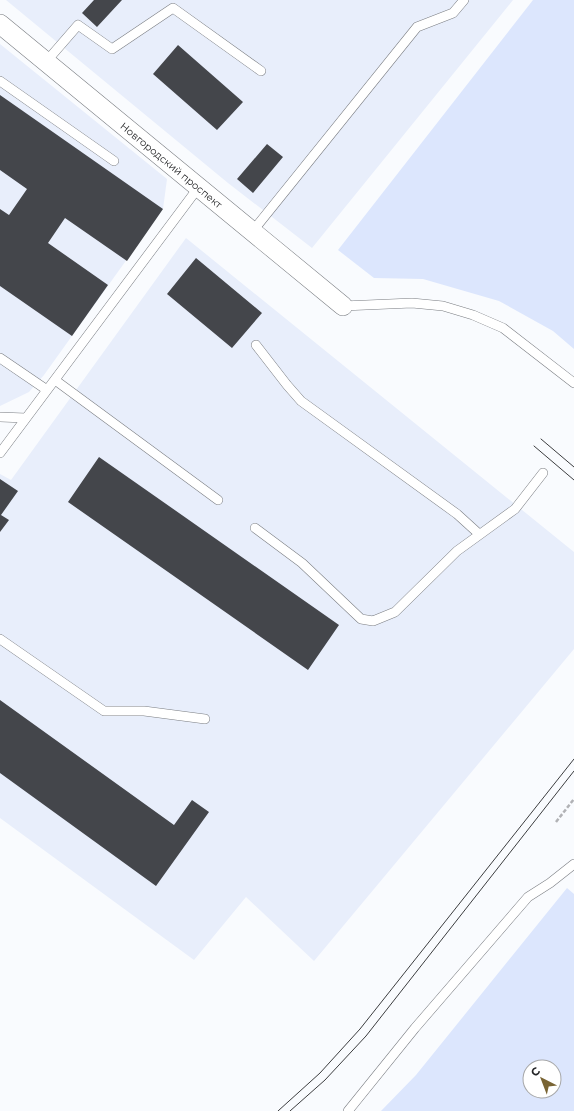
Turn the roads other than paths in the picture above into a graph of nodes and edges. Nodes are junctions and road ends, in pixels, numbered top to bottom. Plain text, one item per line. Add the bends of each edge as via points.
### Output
1 (464, 0) edge
2 (0, 24) edge
3 (45, 63) junction
4 (261, 71) dead end
5 (0, 81) edge
6 (114, 161) dead end
7 (198, 188) junction
8 (252, 232) junction
9 (343, 306) joint
10 (256, 346) dead end
11 (0, 358) edge
12 (55, 380) junction
13 (574, 383) edge
14 (47, 390) junction
15 (0, 417) edge
16 (26, 418) junction
17 (0, 454) edge
18 (543, 473) dead end
19 (218, 500) dead end
20 (255, 528) dead end
21 (479, 534) junction
22 (0, 639) edge
23 (205, 720) dead end
24 (574, 864) edge
25 (348, 1111) edge

1 - 8 lane via 453,13 417,28
2 - 3 street, Новгородский проспект
3 - 4 lane via 78,25 112,49 173,8
3 - 7 street, Новгородский проспект
5 - 6 lane
7 - 8 street, Новгородский проспект
7 - 12 lane
8 - 9 street, Новгородский проспект
9 - 13 lane via 412,303 443,306 473,315 503,328
10 - 21 lane via 286,385 302,401 456,514
11 - 14 lane
12 - 14 lane
12 - 19 lane
14 - 16 lane
15 - 16 lane
16 - 17 lane
18 - 21 lane via 515,509
20 - 21 lane via 302,563 361,619 373,622 395,612 457,551
22 - 23 lane via 104,711 144,711
24 - 25 lane via 528,897 415,1028

